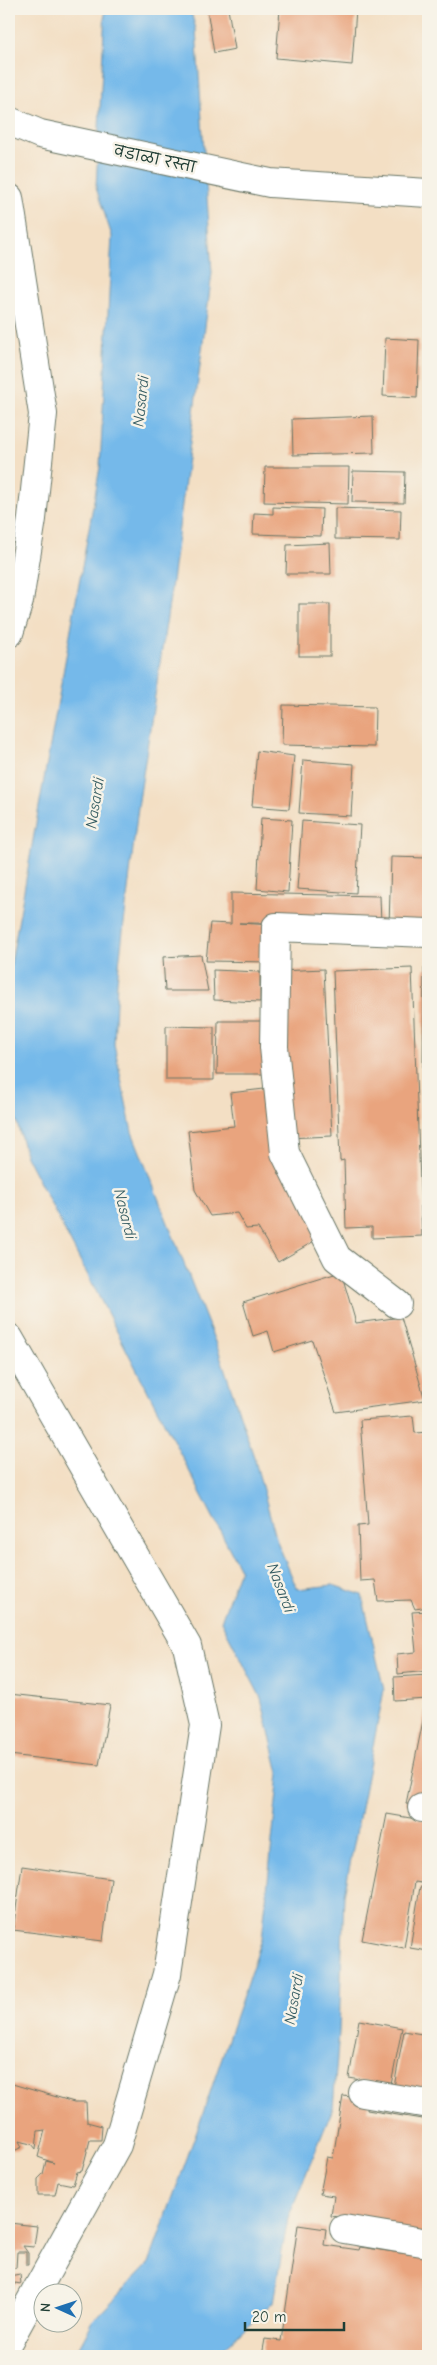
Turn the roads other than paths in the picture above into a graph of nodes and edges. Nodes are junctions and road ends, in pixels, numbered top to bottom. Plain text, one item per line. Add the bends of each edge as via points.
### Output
1 (9, 121) edge
2 (40, 134) junction
3 (9, 138) edge
4 (428, 193) edge
5 (9, 198) edge
6 (21, 352) edge
7 (9, 633) edge
8 (428, 933) edge
9 (396, 1304) dead end
10 (9, 1338) edge
11 (363, 2094) dead end
12 (428, 2104) edge
13 (344, 2229) dead end
14 (428, 2243) edge
15 (9, 2340) edge

1 - 2 street
2 - 3 street
2 - 4 street, वडाळा रस्ता via 270,183
5 - 6 street
6 - 7 street via 43,414 32,519 19,601
8 - 9 street via 276,928 274,1047 285,1153 337,1258
10 - 15 street via 187,1646 205,1725 167,1974 117,2145
11 - 12 street
13 - 14 street

